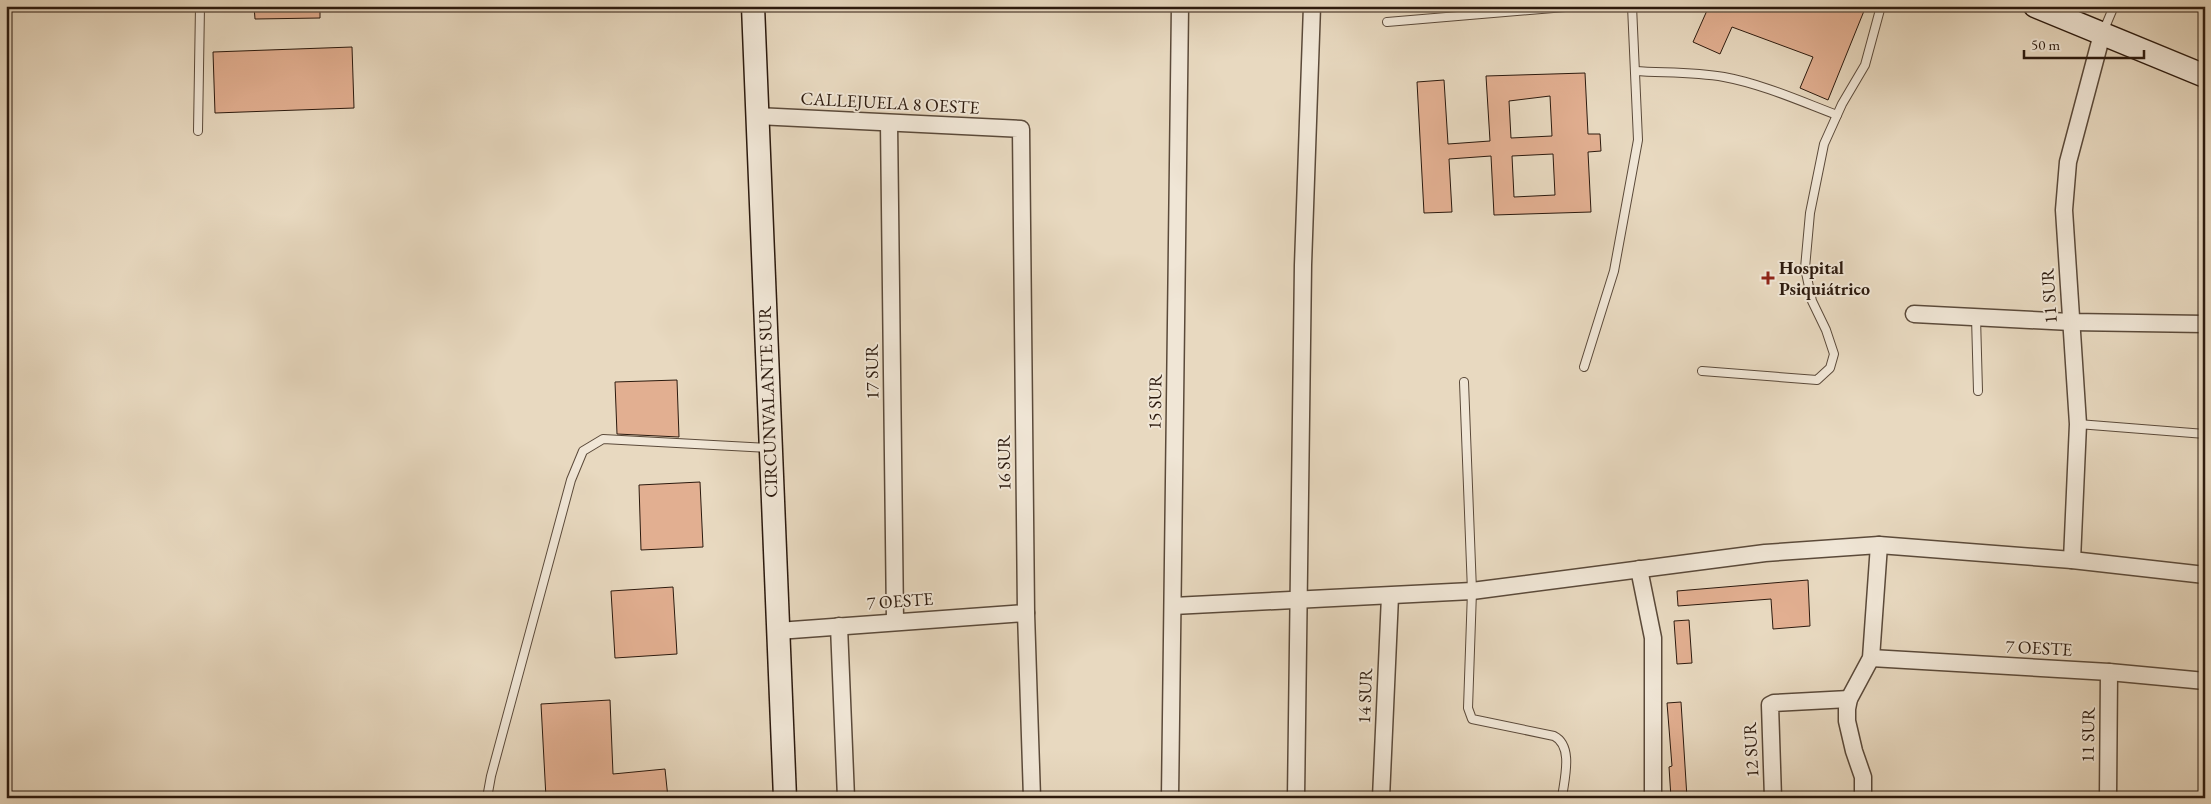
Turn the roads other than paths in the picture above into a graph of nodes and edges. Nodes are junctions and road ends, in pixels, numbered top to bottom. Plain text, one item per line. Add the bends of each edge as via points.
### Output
1 (200, 6) edge
2 (753, 6) edge
3 (1180, 6) edge
4 (1312, 6) edge
5 (1577, 6) edge
6 (1632, 6) edge
7 (1881, 6) edge
8 (2035, 6) edge
9 (2114, 6) edge
10 (1387, 22) dead end
11 (2102, 34) junction
12 (1635, 71) junction
13 (2205, 76) edge
14 (1837, 115) junction
15 (757, 116) junction
16 (889, 122) junction
17 (1021, 129) joint
18 (198, 131) dead end
19 (1914, 314) dead end
20 (1976, 317) junction
21 (2071, 322) junction
22 (2205, 324) edge
23 (1584, 367) dead end
24 (1702, 371) dead end
25 (1464, 382) dead end
26 (1978, 391) dead end
27 (2078, 424) junction
28 (2205, 434) edge
29 (770, 448) junction
30 (1880, 545) junction
31 (2072, 560) junction
32 (1639, 569) junction
33 (2205, 575) edge
34 (1472, 591) junction
35 (1390, 596) junction
36 (1300, 600) junction
37 (1173, 606) junction
38 (1026, 613) junction
39 (895, 622) junction
40 (839, 626) junction
41 (778, 631) junction
42 (1871, 658) junction
43 (2109, 672) junction
44 (2205, 681) edge
45 (1849, 699) junction
46 (487, 798) edge
47 (785, 798) edge
48 (846, 798) edge
49 (1032, 798) edge
50 (1170, 798) edge
51 (1296, 798) edge
52 (1381, 798) edge
53 (1562, 798) edge
54 (1653, 798) edge
55 (1773, 798) edge
56 (1863, 798) edge
57 (2108, 798) edge

1 - 18 lane
2 - 15 main road, CIRCUNVALANTE SUR
3 - 37 street, 15 SUR
4 - 36 street via 1303,265
5 - 10 lane
6 - 12 lane
7 - 14 lane via 1865,65
8 - 11 main road
9 - 11 lane
11 - 13 main road
11 - 21 street, 11 SUR via 2068,162 2064,210
12 - 14 lane via 1725,78 1774,91
12 - 23 lane via 1638,140 1614,271
14 - 24 lane via 1824,144 1810,213 1805,268 1812,301 1834,354 1830,368 1817,380
15 - 16 street, CALLEJUELA 8 OESTE
15 - 29 main road, CIRCUNVALANTE SUR
16 - 17 street, CALLEJUELA 8 OESTE
16 - 39 street, 17 SUR
17 - 38 street, 16 SUR
19 - 20 street
20 - 21 street
20 - 26 lane
21 - 22 street
21 - 27 street, 11 SUR
25 - 34 lane
27 - 28 lane
27 - 31 street, 11 SUR
29 - 41 main road, CIRCUNVALANTE SUR
29 - 46 lane via 603,439 583,450 571,480
30 - 31 street
30 - 32 street
30 - 42 street
31 - 33 street
32 - 34 street
32 - 54 street via 1652,638
34 - 35 street
34 - 53 lane via 1468,708 1472,719 1560,739 1566,754
35 - 36 street
35 - 52 street, 14 SUR
36 - 37 street
36 - 51 street
37 - 50 street, 15 SUR
38 - 39 street, 7 OESTE
38 - 49 street, 16 SUR
39 - 40 street, 7 OESTE
40 - 41 street, 7 OESTE
40 - 48 street
41 - 47 main road, CIRCUNVALANTE SUR
42 - 43 street, 7 OESTE
42 - 45 street
43 - 44 street, 7 OESTE
43 - 57 street, 11 SUR
45 - 55 street, 12 SUR via 1770,705
45 - 56 street via 1847,721 1864,777

